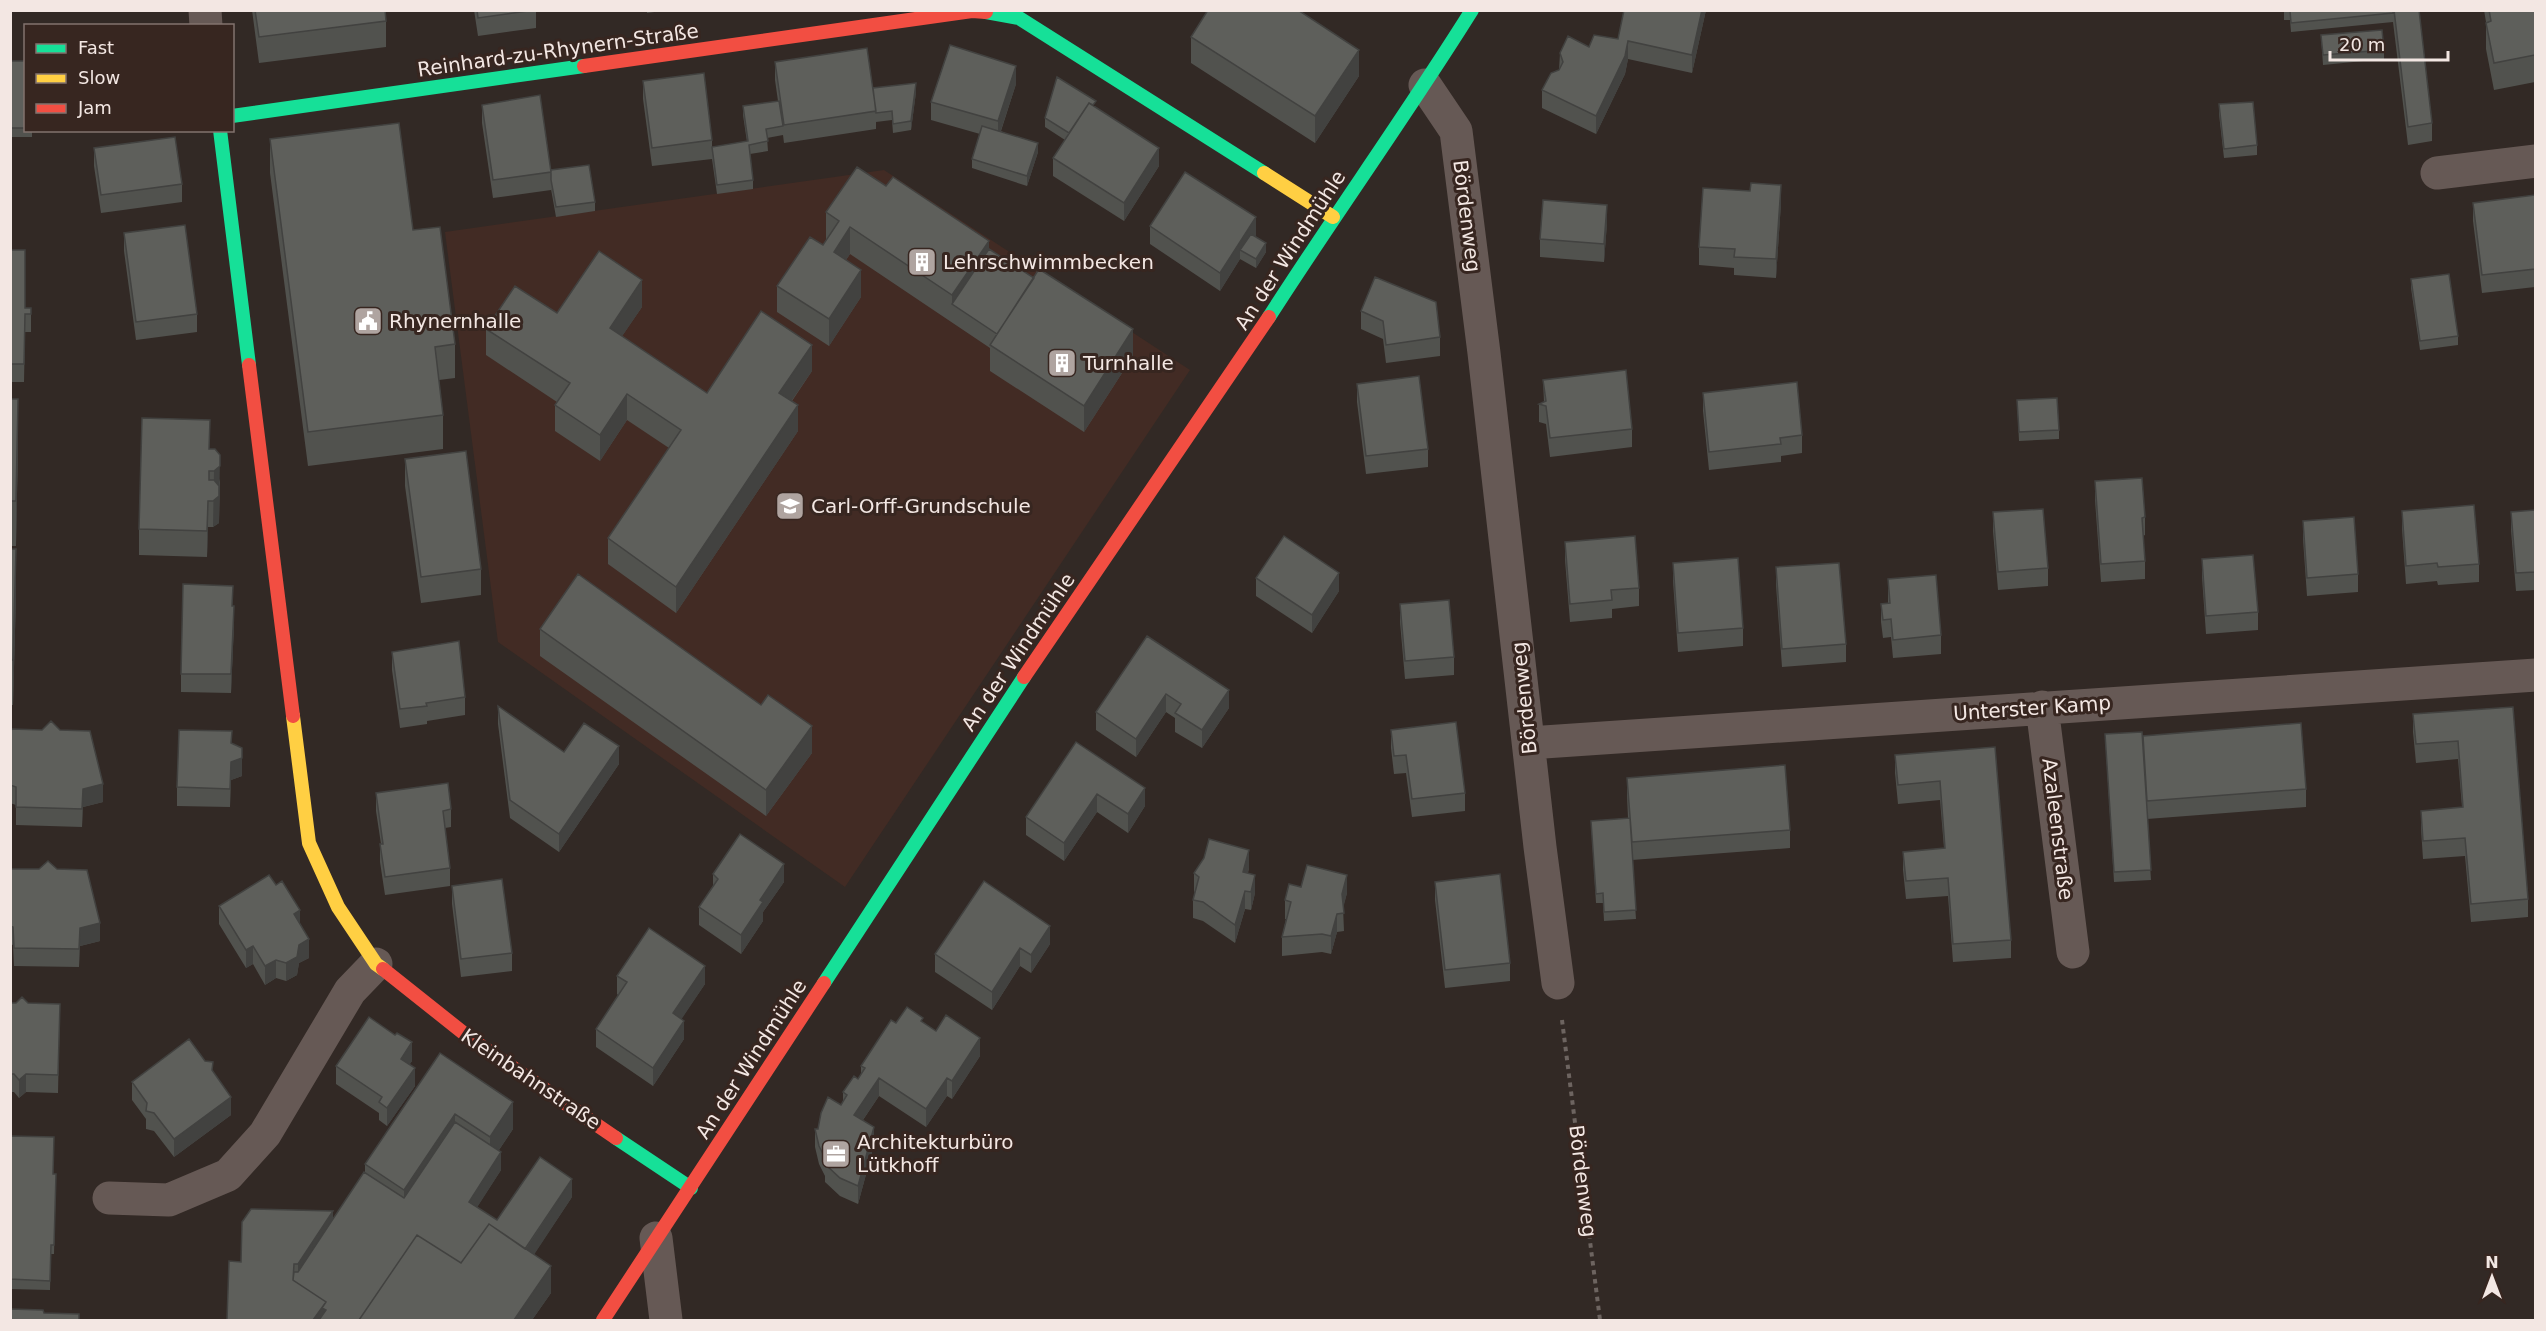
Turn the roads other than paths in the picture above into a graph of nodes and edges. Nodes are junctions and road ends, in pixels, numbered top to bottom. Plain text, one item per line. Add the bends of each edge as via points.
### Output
1 (1472, 10) edge
2 (1425, 85) junction
3 (234, 116) edge
4 (220, 132) edge
5 (2535, 161) edge
6 (2437, 173) dead end
7 (1333, 217) junction
8 (2535, 675) edge
9 (2042, 707) junction
10 (1529, 743) junction
11 (2073, 952) dead end
12 (376, 964) junction
13 (1558, 983) road end
14 (691, 1188) junction
15 (110, 1198) dead end
16 (656, 1238) junction
17 (603, 1320) edge
18 (666, 1320) edge

1 - 2 street, An der Windmühle
2 - 7 street, An der Windmühle
2 - 10 street, Bördenweg via 1456,131
3 - 7 street, Reinhard-zu-Rhynern-Straße via 960,12 995,12 1019,18
4 - 12 street, Kleinbahnstraße via 309,843 338,907
5 - 6 street
7 - 14 street, An der Windmühle via 1238,365 977,748
8 - 9 street, Unterster Kamp
9 - 10 street, Unterster Kamp
9 - 11 street, Azaleenstraße
10 - 13 street, Bördenweg
12 - 14 street, Kleinbahnstraße via 471,1039
12 - 15 street via 350,991 265,1134 228,1175 169,1200
14 - 16 street, An der Windmühle
16 - 17 street, An der Windmühle
16 - 18 street

